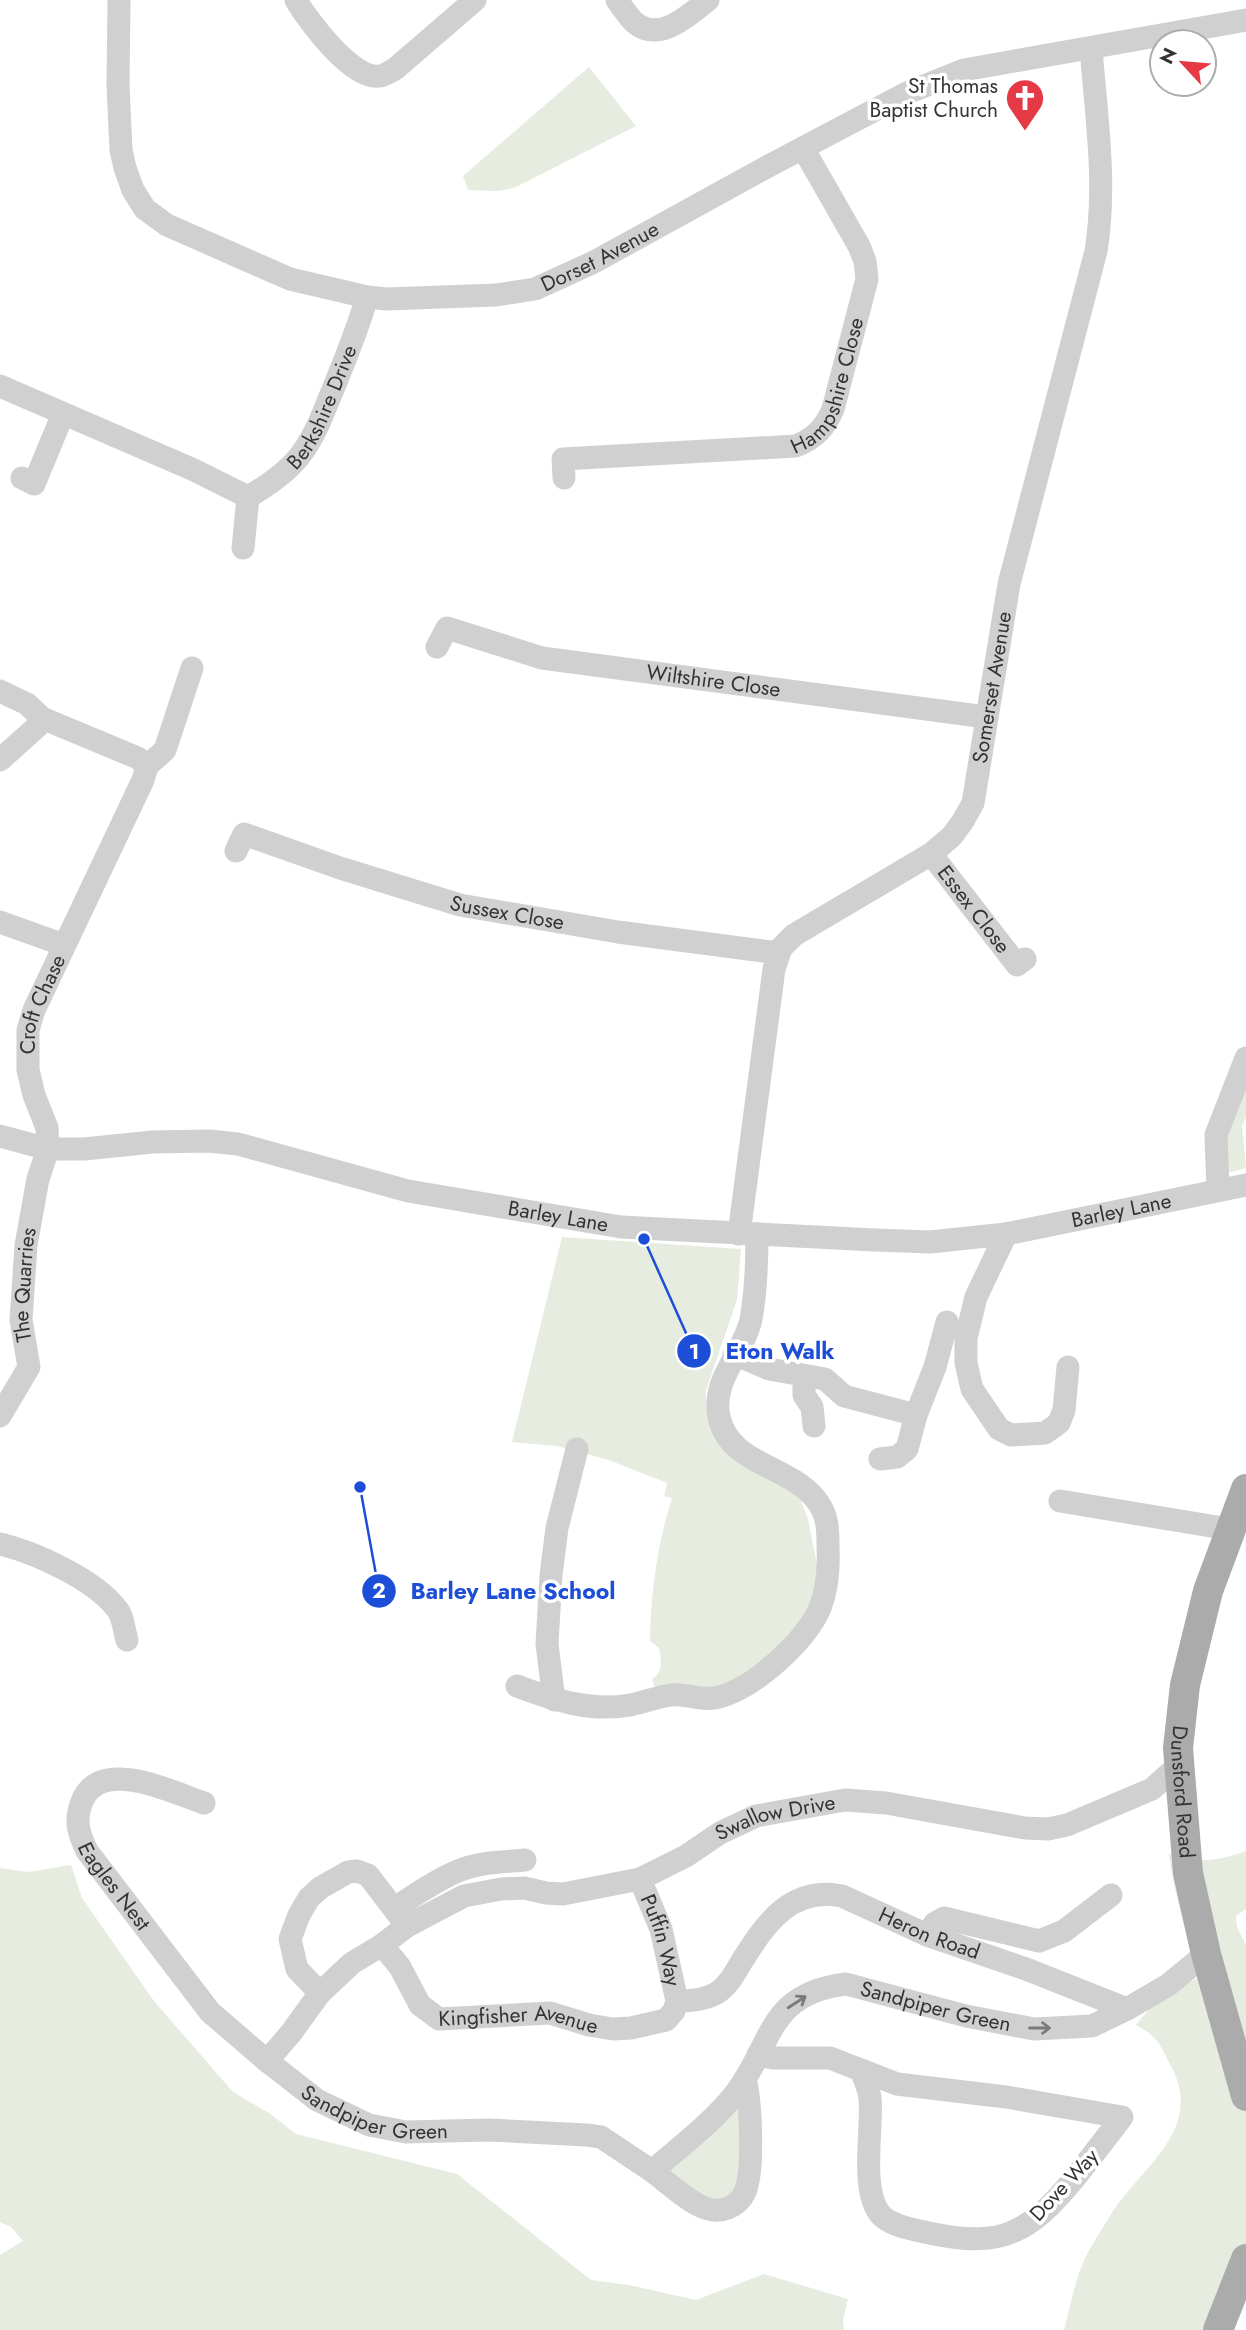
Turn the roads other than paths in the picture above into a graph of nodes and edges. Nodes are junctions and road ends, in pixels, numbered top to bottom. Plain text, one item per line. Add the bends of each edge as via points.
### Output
1 (119, 0) edge
2 (296, 0) edge
3 (475, 0) edge
4 (617, 0) edge
5 (708, 0) edge
6 (1246, 20) edge
7 (1091, 48) junction
8 (803, 148) junction
9 (367, 297) junction
10 (0, 386) edge
11 (63, 414) junction
12 (563, 460) dead end
13 (36, 484) dead end
14 (248, 497) junction
15 (243, 548) dead end
16 (446, 628) dead end
17 (192, 668) dead end
18 (0, 691) edge
19 (986, 717) junction
20 (42, 718) junction
21 (0, 760) edge
22 (147, 766) junction
23 (244, 833) dead end
24 (931, 854) junction
25 (0, 922) edge
26 (64, 945) junction
27 (779, 953) junction
28 (1015, 968) dead end
29 (1246, 1058) edge
30 (0, 1136) edge
31 (48, 1149) junction
32 (1246, 1185) edge
33 (1219, 1190) junction
34 (748, 1234) junction
35 (1006, 1234) junction
36 (947, 1322) dead end
37 (734, 1354) junction
38 (1068, 1367) dead end
39 (804, 1376) junction
40 (916, 1415) junction
41 (0, 1416) edge
42 (814, 1426) dead end
43 (577, 1449) dead end
44 (880, 1459) dead end
45 (1246, 1489) edge
46 (1060, 1500) dead end
47 (1229, 1530) junction
48 (0, 1544) edge
49 (127, 1640) dead end
50 (517, 1686) dead end
51 (554, 1700) junction
52 (1178, 1766) junction
53 (204, 1803) dead end
54 (525, 1860) dead end
55 (640, 1879) junction
56 (1111, 1895) dead end
57 (401, 1917) junction
58 (927, 1935) junction
59 (382, 1945) junction
60 (1206, 1954) junction
61 (320, 1993) junction
62 (677, 2001) junction
63 (1127, 2009) junction
64 (758, 2055) junction
65 (267, 2061) junction
66 (862, 2073) junction
67 (745, 2079) junction
68 (1246, 2096) edge
69 (653, 2171) junction
70 (1246, 2259) edge
71 (1217, 2330) edge

1 - 9 street, Dorset Avenue via 121,150 133,190 145,209 167,225 290,279
2 - 3 street via 345,60 357,70 381,76 396,69
4 - 5 street via 634,22 657,30 681,22
6 - 7 street, Dorset Avenue
7 - 8 street, Dorset Avenue via 941,77
7 - 19 street, Somerset Avenue via 1101,222 1009,584
8 - 9 street, Dorset Avenue via 594,262 535,289 413,299
8 - 12 street, Hampshire Close via 859,246 867,279 833,409 820,432 796,446
9 - 14 street, Berkshire Drive via 314,435 287,469
10 - 11 street
11 - 13 street
11 - 14 street
14 - 15 street
16 - 19 street, Wiltshire Close via 542,658
17 - 22 street, Croft Chase via 165,750
18 - 20 street via 27,704
19 - 24 street, Somerset Avenue via 973,803 952,836
20 - 21 street
20 - 22 street via 138,758
22 - 26 street, Croft Chase
23 - 27 street, Sussex Close via 460,905
24 - 27 street, Somerset Avenue via 794,936
24 - 28 street, Essex Close
25 - 26 street, Croft Chase
26 - 31 street, Croft Chase via 28,1030 28,1070 47,1128
27 - 34 street via 766,1017
29 - 33 street via 1216,1135
30 - 31 street, Barley Lane
31 - 34 street, Barley Lane via 228,1143 408,1191 621,1227
31 - 41 street, The Quarries via 26,1245 21,1320 29,1367
32 - 33 street, Barley Lane
33 - 35 street, Barley Lane
34 - 35 street, Barley Lane via 930,1242
34 - 37 street via 751,1318
35 - 38 street via 976,1297 966,1338 972,1390 999,1429 1011,1434 1045,1433 1059,1423 1064,1410
36 - 40 street
37 - 39 street via 769,1370
37 - 51 street via 719,1397 725,1434 759,1463 806,1488 823,1510 828,1579 819,1610 796,1641 755,1679 717,1698 671,1695 598,1707
39 - 40 street via 825,1379 844,1396
39 - 42 street via 804,1395 812,1407
40 - 44 street via 904,1453
43 - 51 street via 551,1574 547,1644
45 - 47 main road, Dunsford Road
46 - 47 street
47 - 52 main road, Dunsford Road via 1208,1591 1185,1685
48 - 49 street via 58,1564 105,1596 119,1610
50 - 51 street
52 - 55 street, Swallow Drive via 1152,1788 1048,1829 845,1800 756,1816
52 - 60 main road, Dunsford Road via 1188,1873
53 - 65 street, Eagles Nest via 140,1781 104,1781 86,1794 76,1829 210,2011
54 - 57 street via 460,1870 420,1891
55 - 57 street, Swallow Drive via 563,1894 524,1888 476,1892
55 - 62 street, Puffin Way via 661,1928
56 - 58 street via 1064,1931 1039,1941 944,1918
57 - 59 street, Swallow Drive
57 - 61 street via 368,1875 357,1871 348,1872 309,1898 290,1939 291,1951 297,1969
58 - 62 street, Heron Road via 842,1896 830,1893 800,1899 773,1917 715,1994
58 - 63 street, Heron Road
59 - 61 street
59 - 62 street, Kingfisher Avenue via 420,2005 439,2019 551,2013 589,2025 631,2028 666,2020
60 - 63 street
60 - 68 main road, Dunsford Road
61 - 65 street
64 -> 63 street, Sandpiper Green via 770,2028 787,2008 829,1986 846,1984 1034,2029 1092,2026
64 - 66 street, Dove Way via 830,2059
64 - 67 street, Sandpiper Green
65 - 69 street, Sandpiper Green via 317,2100 369,2125 406,2132 489,2130 601,2137
66 - 66 street, Dove Way via 870,2098 872,2193 880,2214 898,2224 948,2236 994,2238 1030,2224 1061,2194 1122,2117 897,2084
67 - 69 street, Sandpiper Green via 733,2096
67 - 69 street, Sandpiper Green via 750,2103 747,2185 738,2202 730,2208 707,2209
70 - 71 main road

